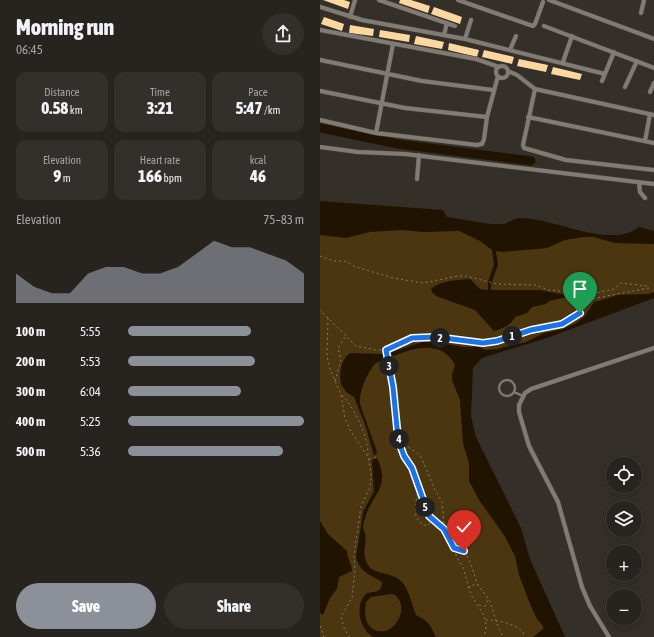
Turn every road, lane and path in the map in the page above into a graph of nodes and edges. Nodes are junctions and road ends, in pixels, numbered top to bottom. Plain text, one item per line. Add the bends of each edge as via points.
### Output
1 (355, 0) edge
2 (378, 0) edge
3 (458, 0) edge
4 (548, 0) edge
5 (644, 0) edge
6 (542, 1) edge
7 (320, 7) edge
8 (641, 12) dead end
9 (350, 17) junction
10 (471, 20) dead end
11 (447, 23) junction
12 (455, 26) dead end
13 (544, 26) dead end
14 (320, 30) edge
15 (444, 35) junction
16 (516, 36) dead end
17 (572, 36) junction
18 (465, 39) junction
19 (654, 39) edge
20 (393, 44) junction
21 (510, 50) junction
22 (614, 52) junction
23 (320, 60) edge
24 (637, 61) junction
25 (563, 62) junction
26 (499, 66) junction
27 (654, 68) edge
28 (508, 71) junction
29 (387, 74) junction
30 (605, 74) junction
31 (498, 76) junction
32 (602, 81) dead end
33 (654, 83) edge
34 (625, 87) dead end
35 (535, 89) junction
36 (493, 90) junction
37 (320, 91) edge
38 (650, 92) dead end
39 (381, 104) junction
40 (652, 114) edge
41 (487, 117) junction
42 (528, 117) junction
43 (320, 120) edge
44 (376, 133) junction
45 (645, 141) junction
46 (654, 143) edge
47 (320, 147) edge
48 (419, 155) junction
49 (654, 170) edge
50 (417, 179) dead end
51 (639, 182) junction
52 (654, 184) edge
53 (645, 198) dead end
54 (320, 256) edge
55 (320, 310) edge
56 (328, 317) junction
57 (346, 336) junction
58 (654, 348) edge
59 (386, 350) junction
60 (335, 381) junction
61 (514, 392) junction
62 (341, 395) junction
63 (523, 396) junction
64 (399, 442) junction
65 (368, 456) junction
66 (378, 457) dead end
67 (369, 459) junction
68 (420, 489) junction
69 (432, 518) junction
70 (440, 526) junction
71 (454, 548) junction
72 (478, 585) junction
73 (469, 588) dead end
74 (488, 599) junction
75 (479, 605) junction
76 (485, 620) junction
77 (496, 620) junction
78 (320, 626) edge
79 (324, 637) edge
80 (349, 637) edge
81 (484, 637) edge
82 (504, 637) edge
83 (525, 637) edge
84 (609, 637) edge

1 - 9 street
2 - 11 street
3 - 6 street via 533,26
4 - 6 street
4 - 19 street
5 - 8 street
7 - 9 street
9 - 15 street
10 - 18 street
11 - 12 street
11 - 15 street
13 - 17 street
14 - 20 street
15 - 18 street
16 - 21 street
17 - 22 street
17 - 25 street
18 - 21 street
20 - 26 street via 487,61
20 - 29 street
21 - 25 street
22 - 24 street
22 - 30 street
23 - 29 street
24 - 27 street
24 - 34 street
25 - 30 street
26 - 28 street via 505,66
26 - 31 street via 496,71
28 - 31 street via 505,77
28 - 35 street
29 - 36 street
29 - 39 street
30 - 32 street
31 - 36 street
33 - 38 street
35 - 40 street
35 - 42 street
36 - 41 street
37 - 39 street
39 - 41 street
39 - 44 street
40 - 45 street
41 - 44 street via 484,139 482,144 476,145
42 - 45 street
42 - 49 street via 523,145 527,150 566,160
43 - 44 street
45 - 46 street
47 - 48 street
48 - 50 street
48 - 51 street
51 - 52 street
51 - 53 street via 640,192
54 - 59 path via 344,260 356,267 412,282 423,283 466,276 497,284 536,285 548,290 592,294 614,289 621,283 649,286 642,291 591,299 580,313 562,324 531,330 497,341 483,343 436,337 412,338
55 - 56 path
56 - 57 path
56 - 60 path via 327,356
57 - 59 path via 356,346
57 - 60 path via 338,348 341,360
58 - 63 street via 531,389
59 - 64 path
60 - 62 path
61 - 61 lane via 505,396 499,391 499,386 505,381 510,381 514,384
61 - 63 lane
62 - 65 path via 350,430
62 - 65 path via 349,404 356,419 368,448
63 - 84 street via 520,412 529,446 558,502 582,587
64 - 68 path
64 - 70 path via 421,457 442,502 444,523
65 - 67 path
66 - 67 path
67 - 80 path via 371,481 360,506 354,556 354,588 352,598 341,616
68 - 69 path via 424,506
68 - 69 path via 415,505 416,517 419,522 428,526
69 - 70 path
70 - 71 path
71 - 72 path via 464,551 468,557
71 - 75 path via 470,593
72 - 73 path via 471,585
72 - 74 path
74 - 75 path via 485,606
74 - 77 path
75 - 76 path
76 - 77 path
76 - 81 path
77 - 82 path
77 - 83 path via 519,629
78 - 79 path

